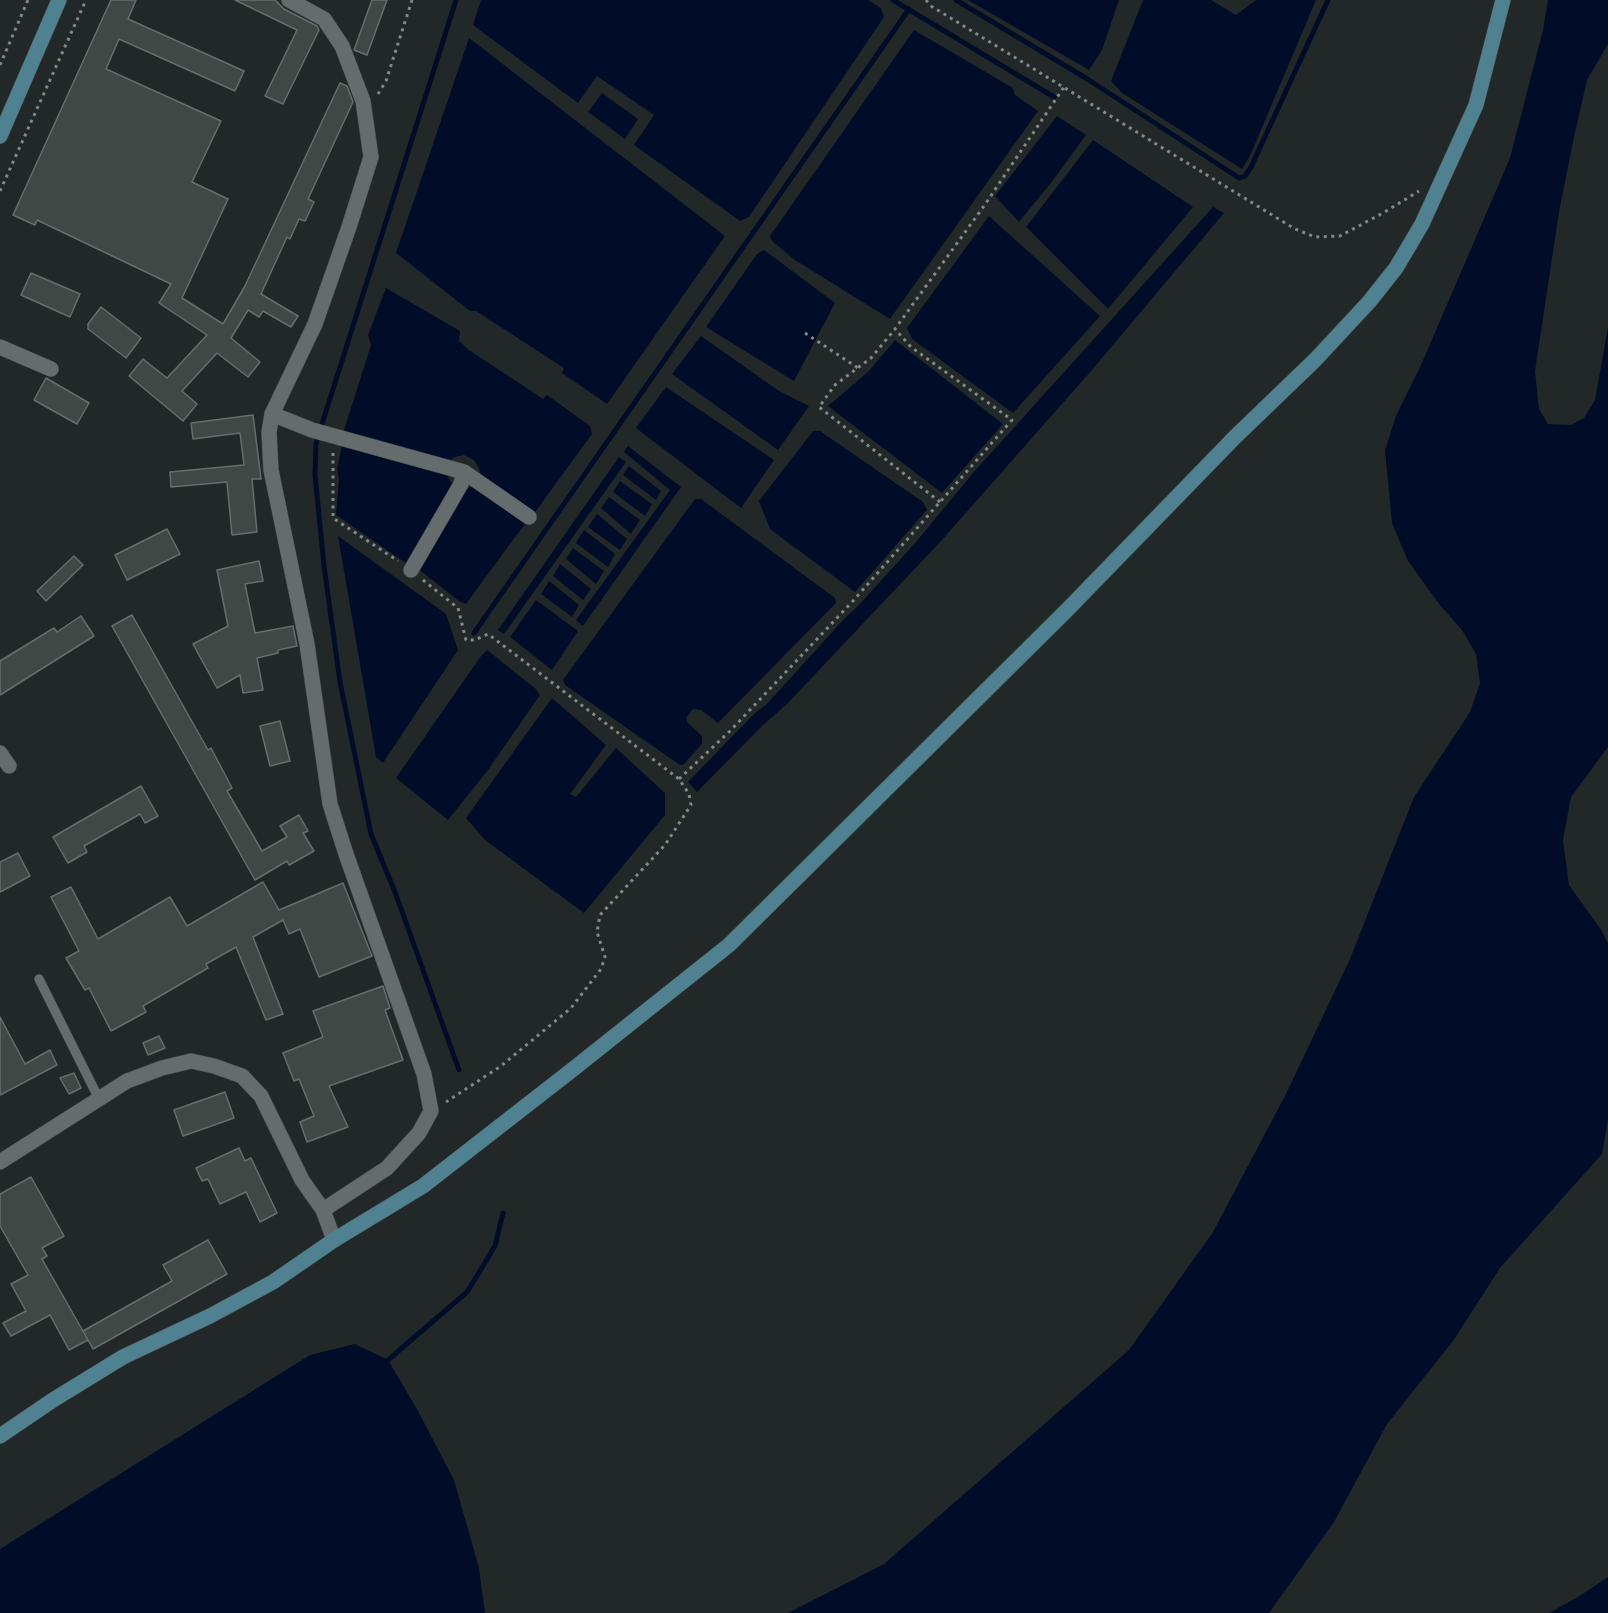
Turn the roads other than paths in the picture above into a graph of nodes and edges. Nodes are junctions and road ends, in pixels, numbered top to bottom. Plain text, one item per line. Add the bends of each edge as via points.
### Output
1 (59, 0) edge
2 (289, 0) edge
3 (1503, 0) edge
4 (0, 136) edge
5 (0, 347) edge
6 (51, 369) dead end
7 (272, 414) junction
8 (464, 472) junction
9 (530, 517) dead end
10 (411, 570) road end
11 (0, 753) edge
12 (9, 766) dead end
13 (39, 979) dead end
14 (99, 1099) junction
15 (0, 1162) edge
16 (323, 1210) junction
17 (333, 1240) junction
18 (0, 1436) edge

1 - 4 main road
2 - 7 street via 324,19 342,46 363,101 370,157 315,324
3 - 17 main road via 1476,105 1422,224 1396,268 1346,327 729,945 423,1186
5 - 6 street
7 - 8 street via 312,430
7 - 16 street via 271,470 307,644 330,804 424,1074 431,1112 387,1168
8 - 9 street
8 - 10 street via 461,484
11 - 12 street
13 - 14 lane
14 - 15 street
14 - 16 street via 127,1082 191,1061 242,1076 261,1096 302,1180
16 - 17 street
17 - 18 main road via 273,1282 123,1357

